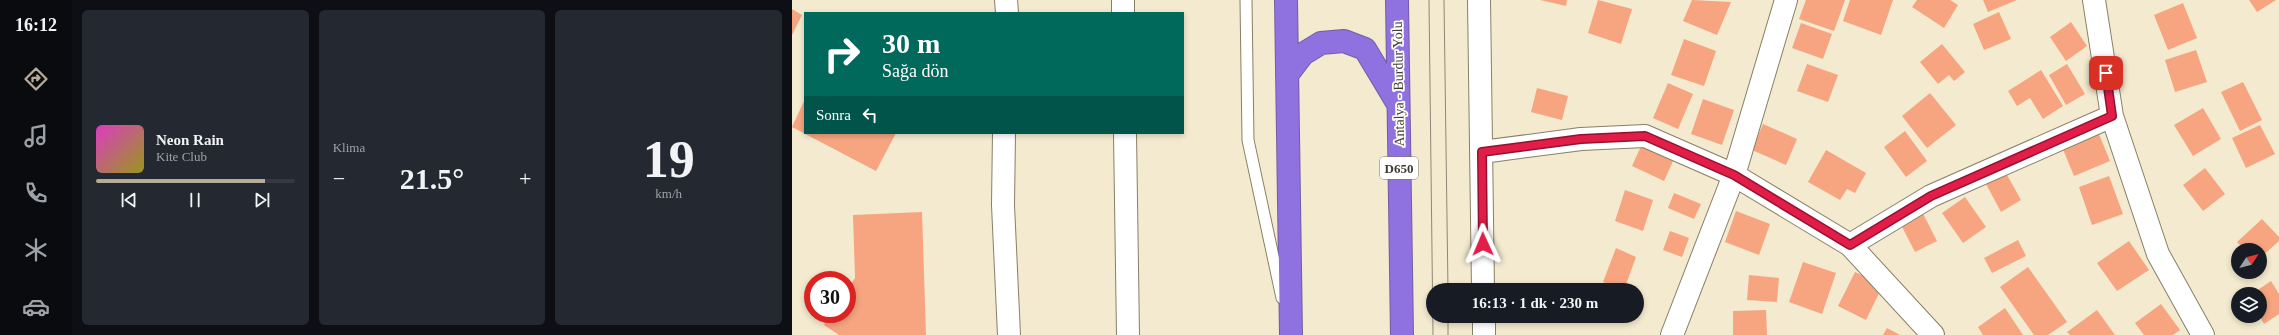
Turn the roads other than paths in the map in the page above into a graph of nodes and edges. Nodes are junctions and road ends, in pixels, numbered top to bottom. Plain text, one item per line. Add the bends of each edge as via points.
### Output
1 (1006, 0) edge
2 (1123, 0) edge
3 (1246, 0) edge
4 (1286, 0) edge
5 (1397, 0) edge
6 (1479, 0) edge
7 (1786, 0) edge
8 (2094, 0) edge
9 (1007, 12) edge
10 (1123, 12) edge
11 (1287, 75) junction
12 (1399, 105) junction
13 (2112, 116) junction
14 (1004, 134) edge
15 (1125, 134) edge
16 (1482, 152) junction
17 (1734, 175) junction
18 (1850, 245) junction
19 (1483, 283) edge
20 (1484, 323) edge
21 (1009, 335) edge
22 (1128, 335) edge
23 (1290, 335) edge
24 (1402, 335) edge
25 (1484, 335) edge
26 (1672, 335) edge
27 (1933, 335) edge
28 (2203, 335) edge

1 - 9 street
2 - 10 street
3 - 23 lane via 1248,140
4 - 11 highway
5 - 12 highway, Antalya - Burdur Yolu / D650
6 - 16 street
7 - 17 street
8 - 13 street
11 - 12 highway via 1303,54 1321,43 1344,41 1365,49
11 - 23 highway
12 - 24 highway, Antalya - Burdur Yolu / D650
13 - 18 street via 1931,196
13 - 28 street via 2158,254
14 - 21 street via 1004,220
15 - 22 street
16 - 17 street via 1581,139 1645,136
16 - 19 street
17 - 18 street
17 - 26 street
18 - 27 street
20 - 25 street

